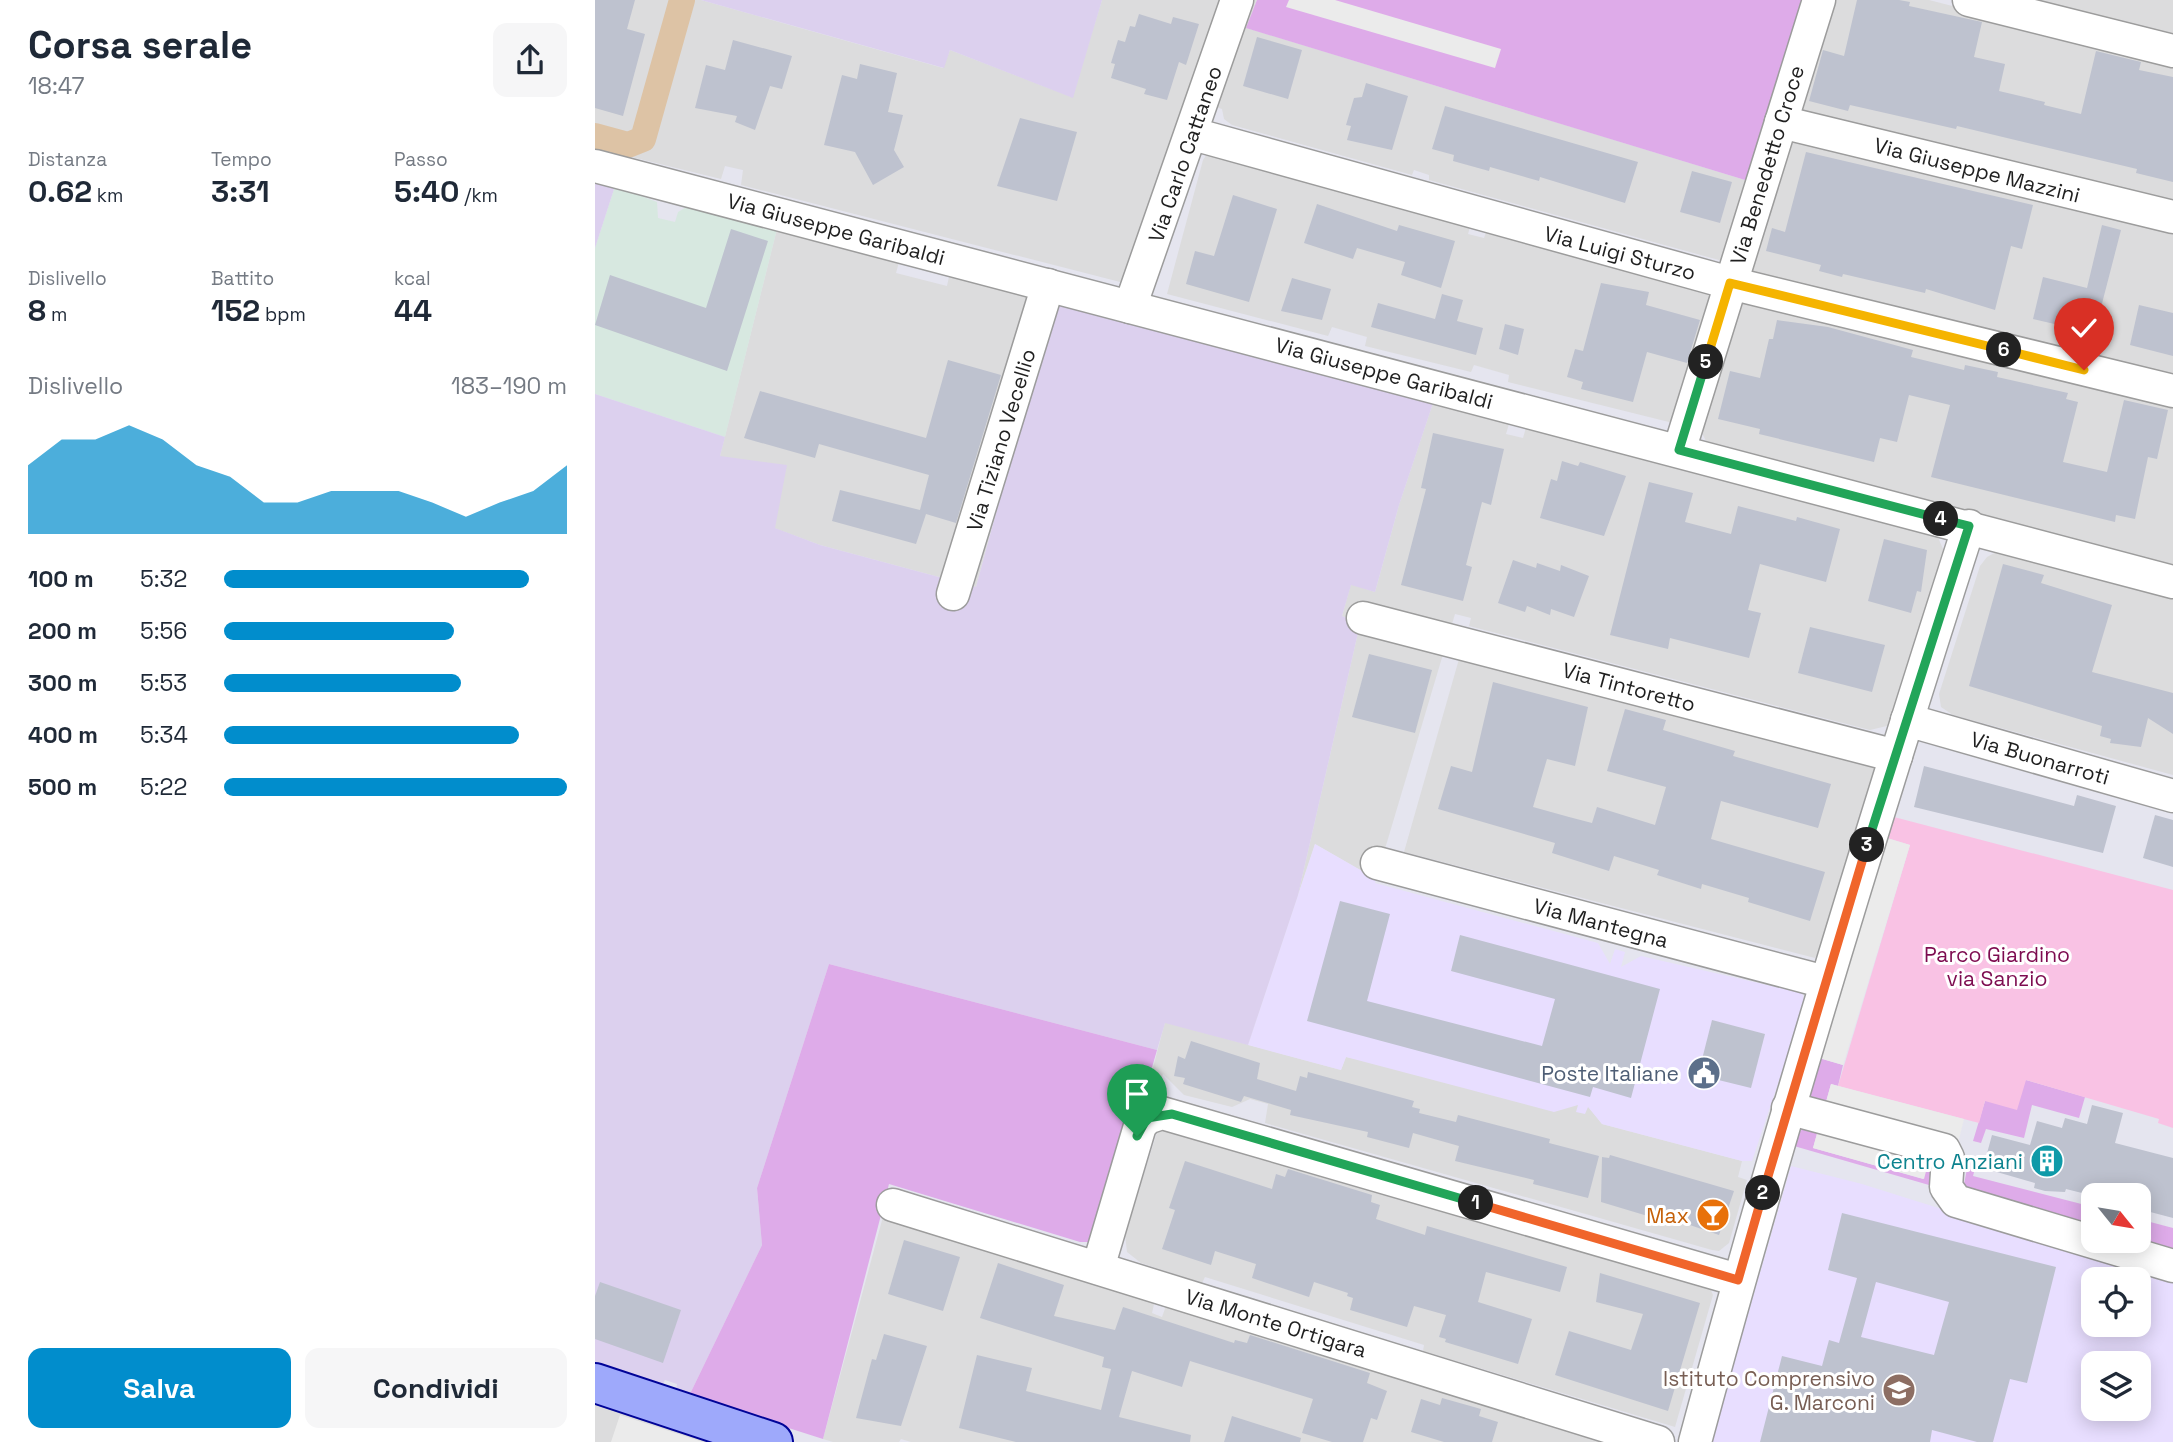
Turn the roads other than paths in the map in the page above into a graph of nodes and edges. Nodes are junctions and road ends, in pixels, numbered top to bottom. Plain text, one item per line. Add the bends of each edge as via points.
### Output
1 (1237, 0) edge
2 (1819, 0) edge
3 (1969, 0) edge
4 (2173, 51) edge
5 (1781, 122) junction
6 (1193, 134) junction
7 (595, 166) edge
8 (2173, 217) edge
9 (1730, 283) junction
10 (1048, 285) junction
11 (1130, 307) junction
12 (2173, 391) edge
13 (1679, 450) junction
14 (1969, 526) junction
15 (2173, 582) edge
16 (953, 594) dead end
17 (1363, 618) dead end
18 (1907, 720) junction
19 (1896, 756) junction
20 (2173, 796) edge
21 (1377, 863) dead end
22 (1825, 982) junction
23 (1787, 1108) junction
24 (893, 1205) dead end
25 (2173, 1266) edge
26 (1098, 1268) junction
27 (1738, 1280) junction
28 (595, 1383) edge
29 (771, 1442) edge
30 (1658, 1442) edge
31 (1695, 1442) edge

1 - 6 street, Via Carlo Cattaneo
2 - 5 street, Via Benedetto Croce
3 - 4 street
5 - 8 street, Via Giuseppe Mazzini
5 - 9 street, Via Benedetto Croce
6 - 9 street, Via Luigi Sturzo
6 - 11 street, Via Carlo Cattaneo
7 - 10 street, Via Giuseppe Garibaldi
9 - 12 street, Via Luigi Sturzo
9 - 13 street, Via Benedetto Croce
10 - 11 street, Via Giuseppe Garibaldi
10 - 16 street, Via Tiziano Vecellio
11 - 13 street, Via Giuseppe Garibaldi
13 - 14 street, Via Giuseppe Garibaldi
14 - 15 street, Via Giuseppe Garibaldi
14 - 18 street
17 - 19 street, Via Tintoretto
18 - 19 street
18 - 20 street, Via Buonarroti
19 - 22 street
21 - 22 street, Via Mantegna
22 - 23 street
23 - 25 street via 1947,1153 1946,1187 1956,1201
23 - 27 street
24 - 26 street, Via Monte Ortigara
26 - 27 street via 1140,1126 1162,1113
26 - 30 street, Via Monte Ortigara
27 - 31 street
28 - 29 main road

